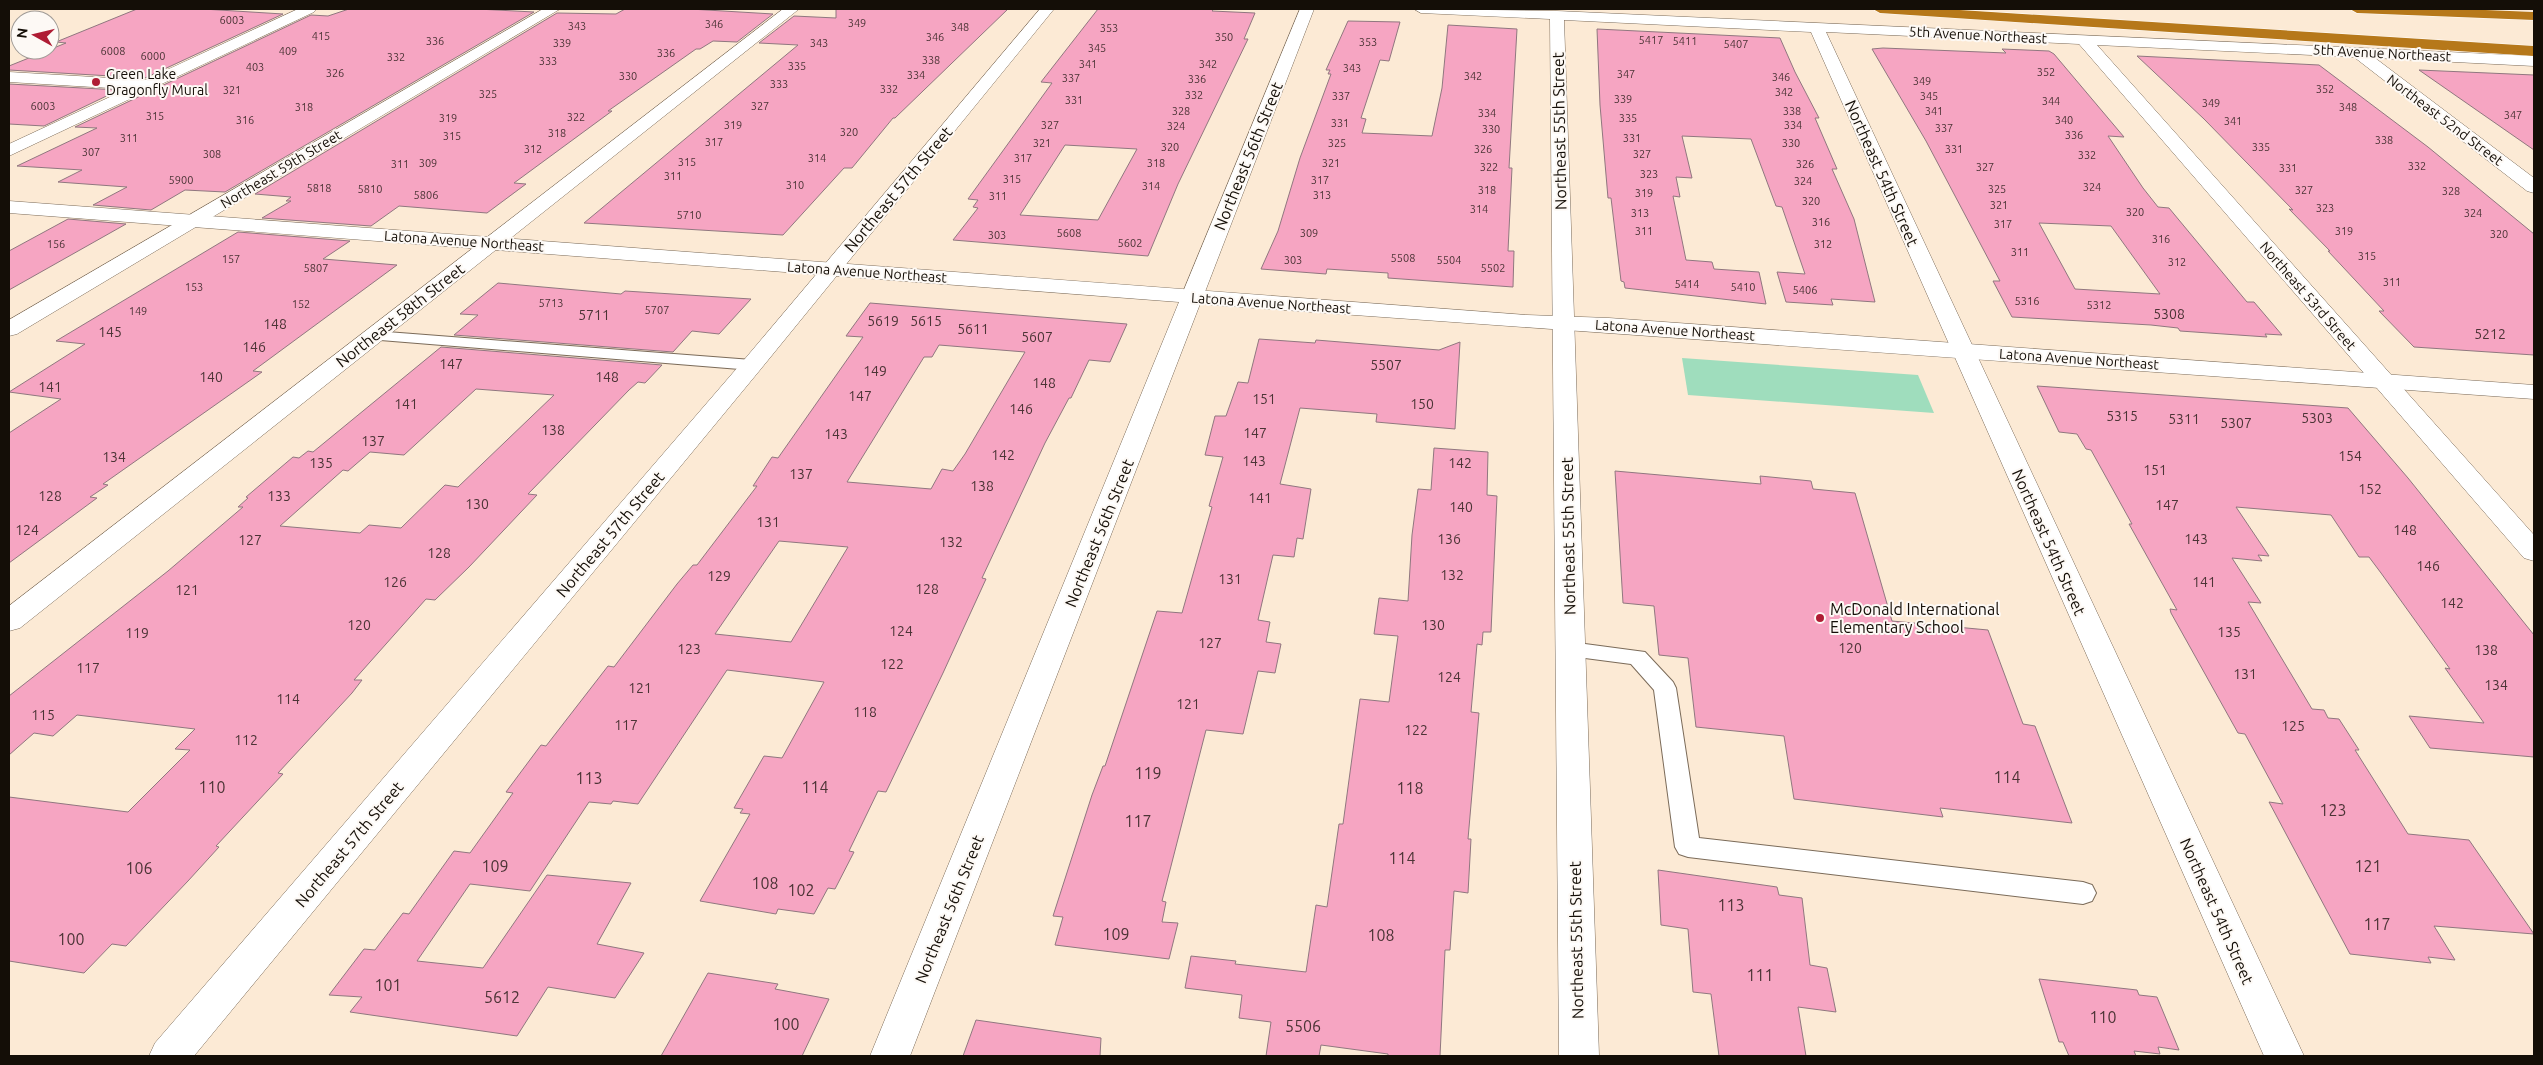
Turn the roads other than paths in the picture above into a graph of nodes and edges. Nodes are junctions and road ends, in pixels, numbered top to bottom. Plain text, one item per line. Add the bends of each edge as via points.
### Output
1 (309, 9) edge
2 (553, 9) edge
3 (792, 9) edge
4 (1047, 9) edge
5 (1306, 9) edge
6 (1421, 9) edge
7 (1880, 9) edge
8 (1927, 9) edge
9 (2357, 9) edge
10 (1557, 15) junction
11 (2534, 16) edge
12 (2375, 26) dead end
13 (1816, 27) junction
14 (2083, 39) junction
15 (2534, 51) edge
16 (2357, 52) junction
17 (2534, 61) edge
18 (9, 77) edge
19 (146, 86) junction
20 (9, 151) edge
21 (2534, 187) edge
22 (9, 206) edge
23 (193, 221) junction
24 (493, 244) junction
25 (831, 269) junction
26 (1192, 297) junction
27 (1563, 324) junction
28 (9, 329) edge
29 (374, 336) junction
30 (1962, 350) junction
31 (752, 365) junction
32 (2383, 381) junction
33 (2534, 392) edge
34 (2534, 552) edge
35 (9, 621) edge
36 (1570, 650) junction
37 (2083, 892) dead end
38 (169, 1056) edge
39 (890, 1056) edge
40 (1579, 1056) edge
41 (2284, 1056) edge

1 - 19 street
2 - 23 street, Northeast 59th Street
3 - 24 street, Northeast 58th Street
4 - 25 street, Northeast 57th Street
5 - 26 street, Northeast 56th Street
6 - 10 street, 5th Avenue Northeast
7 - 15 highway
8 - 12 highway
9 - 11 highway
10 - 13 street, 5th Avenue Northeast
10 - 27 street, Northeast 55th Street
13 - 14 street, 5th Avenue Northeast
13 - 30 street, Northeast 54th Street
14 - 16 street, 5th Avenue Northeast
14 - 32 street, Northeast 53rd Street
16 - 17 street, 5th Avenue Northeast
16 - 21 street, Northeast 52nd Street
18 - 19 street
19 - 20 street
22 - 23 street, Latona Avenue Northeast
23 - 24 street, Latona Avenue Northeast
23 - 28 street, Northeast 59th Street
24 - 25 street, Latona Avenue Northeast
24 - 29 street, Northeast 58th Street
25 - 26 street, Latona Avenue Northeast
25 - 31 street, Northeast 57th Street
26 - 27 street, Latona Avenue Northeast
26 - 39 street, Northeast 56th Street
27 - 30 street, Latona Avenue Northeast
27 - 36 street, Northeast 55th Street
29 - 31 lane
29 - 35 street, Northeast 58th Street
30 - 32 street, Latona Avenue Northeast
30 - 41 street, Northeast 54th Street
31 - 38 street, Northeast 57th Street
32 - 33 street, Latona Avenue Northeast
32 - 34 street, Northeast 53rd Street
36 - 37 lane via 1637,657 1665,688 1688,847
36 - 40 street, Northeast 55th Street

